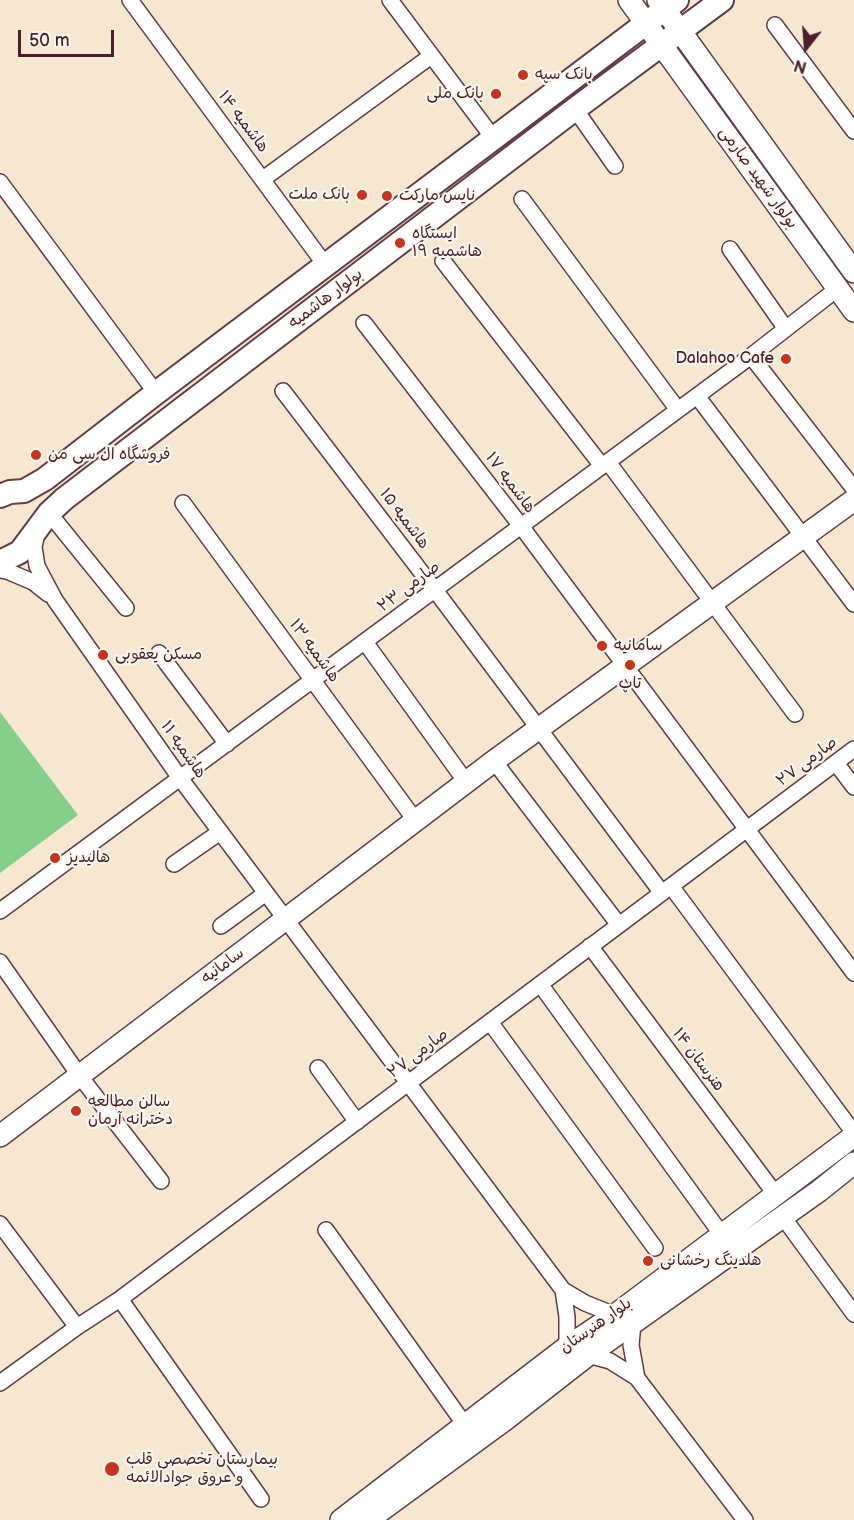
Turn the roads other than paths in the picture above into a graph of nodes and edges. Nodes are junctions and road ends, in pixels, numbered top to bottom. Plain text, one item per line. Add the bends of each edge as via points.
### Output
1 (130, 0) edge
2 (390, 0) edge
3 (629, 0) edge
4 (722, 0) edge
5 (667, 3) edge
6 (646, 24) junction
7 (775, 25) dead end
8 (671, 38) junction
9 (431, 56) junction
10 (575, 109) junction
11 (854, 131) edge
12 (494, 139) junction
13 (615, 166) dead end
14 (263, 179) junction
15 (0, 182) edge
16 (522, 199) dead end
17 (730, 249) dead end
18 (443, 261) dead end
19 (326, 266) junction
20 (854, 272) edge
21 (837, 289) junction
22 (267, 310) junction
23 (854, 311) edge
24 (364, 323) dead end
25 (786, 329) junction
26 (282, 332) junction
27 (751, 356) junction
28 (283, 391) dead end
29 (156, 393) junction
30 (697, 396) junction
31 (678, 410) junction
32 (605, 464) junction
33 (854, 489) edge
34 (3, 492) edge
35 (854, 500) edge
36 (183, 502) dead end
37 (43, 521) junction
38 (521, 526) junction
39 (803, 537) junction
40 (0, 562) edge
41 (0, 570) edge
42 (435, 590) junction
43 (55, 600) junction
44 (712, 603) junction
45 (854, 604) edge
46 (126, 608) dead end
47 (365, 642) junction
48 (159, 654) dead end
49 (625, 666) junction
50 (313, 680) junction
51 (795, 714) dead end
52 (539, 728) junction
53 (227, 744) junction
54 (854, 749) edge
55 (494, 761) junction
56 (836, 763) junction
57 (180, 778) junction
58 (466, 782) junction
59 (854, 787) edge
60 (416, 820) junction
61 (747, 829) junction
62 (220, 832) junction
63 (174, 864) dead end
64 (667, 889) junction
65 (266, 893) junction
66 (0, 910) edge
67 (284, 918) junction
68 (619, 925) junction
69 (221, 926) dead end
70 (590, 946) junction
71 (0, 962) edge
72 (854, 973) edge
73 (540, 984) junction
74 (490, 1022) junction
75 (318, 1068) dead end
76 (80, 1076) junction
77 (408, 1083) junction
78 (357, 1122) junction
79 (854, 1135) edge
80 (0, 1136) edge
81 (854, 1163) edge
82 (806, 1173) junction
83 (161, 1181) dead end
84 (819, 1191) junction
85 (776, 1195) junction
86 (783, 1217) junction
87 (0, 1224) edge
88 (326, 1230) dead end
89 (722, 1235) junction
90 (655, 1248) dead end
91 (563, 1290) junction
92 (120, 1299) junction
93 (854, 1314) edge
94 (624, 1319) junction
95 (77, 1327) junction
96 (567, 1347) junction
97 (588, 1355) junction
98 (637, 1378) junction
99 (0, 1383) edge
100 (500, 1410) junction
101 (465, 1425) junction
102 (261, 1499) dead end
103 (341, 1520) edge
104 (368, 1520) edge
105 (746, 1520) edge

1 - 14 street, هاشمیه ۱۴
2 - 9 street
3 - 6 main road
4 - 8 main road, بولوار هاشمیه
5 - 6 main road, بولوار هاشمیه
5 - 8 main road
6 - 8 main road
6 - 12 main road, بولوار هاشمیه
7 - 11 street
8 - 10 main road, بولوار هاشمیه
8 - 20 main road, بولوار شهید صارمی
8 - 21 main road, بولوار شهید صارمی
9 - 12 street
9 - 14 street
10 - 13 street
10 - 26 main road, بولوار هاشمیه
12 - 19 main road, بولوار هاشمیه
14 - 19 street, هاشمیه ۱۴
15 - 29 street
16 - 31 street
17 - 25 street
18 - 32 street
19 - 22 main road, بولوار هاشمیه
21 - 23 main road, بولوار شهید صارمی
21 - 25 street, صارمی ۲۳
22 - 26 main road
22 - 29 main road, بولوار هاشمیه
24 - 38 street, هاشمیه ۱۷
25 - 27 street, صارمی ۲۳
26 - 37 main road, بولوار هاشمیه via 64,499
27 - 30 street, صارمی ۲۳
27 - 33 street
28 - 42 street, هاشمیه ۱۵
29 - 34 main road, بولوار هاشمیه via 45,480 24,491
30 - 31 street, صارمی ۲۳
30 - 39 street
31 - 32 street, صارمی ۲۳
32 - 38 street, صارمی ۲۳
32 - 44 street via 632,494
35 - 39 main road, سامانیه
36 - 50 street, هاشمیه ۱۳
37 - 40 main road, بولوار هاشمیه via 20,552
37 - 43 street via 34,547 37,566
37 - 46 street
38 - 42 street, صارمی ۲۳
38 - 49 street, هاشمیه ۱۷
39 - 44 main road, سامانیه
39 - 45 street
41 - 43 street via 33,582
42 - 47 street, صارمی ۲۳
42 - 52 street, هاشمیه ۱۵
43 - 57 street, هاشمیه ۱۱
44 - 49 main road, سامانیه
44 - 51 street
47 - 50 street, صارمی ۲۳
47 - 58 street
48 - 53 street
49 - 52 main road, سامانیه
49 - 61 street, هاشمیه ۱۷
50 - 53 street, صارمی ۲۳
50 - 60 street, هاشمیه ۱۳
52 - 55 main road, سامانیه
52 - 64 street, هاشمیه ۱۵
53 - 57 street, صارمی ۲۳
54 - 56 street, صارمی ۲۷
55 - 58 main road, سامانیه
55 - 68 street
56 - 59 street
56 - 61 street, صارمی ۲۷
57 - 62 street, هاشمیه ۱۱
57 - 66 street, صارمی ۲۳
58 - 60 main road, سامانیه
60 - 67 main road, سامانیه
61 - 64 street, صارمی ۲۷
61 - 72 street, هاشمیه ۱۷
62 - 63 street
62 - 65 street, هاشمیه ۱۱
64 - 68 street, صارمی ۲۷
64 - 79 street, هاشمیه ۱۵
65 - 67 street, هاشمیه ۱۱
65 - 69 street
67 - 76 main road, سامانیه
67 - 77 street, هاشمیه ۱۱
68 - 70 street, صارمی ۲۷
70 - 73 street, صارمی ۲۷
70 - 85 street, هنرستان ۱۴
71 - 76 street
73 - 74 street, صارمی ۲۷
73 - 89 street
74 - 77 street, صارمی ۲۷
74 - 90 street
75 - 78 street
76 - 80 main road, سامانیه
76 - 83 street
77 - 78 street, صارمی ۲۷
77 - 91 street, هاشمیه ۱۱
78 - 92 street, صارمی ۲۷
79 - 82 main road, بلوار هنرستان
81 - 84 main road, بلوار هنرستان
82 - 84 main road
82 - 85 main road, بلوار هنرستان
84 - 86 main road, بلوار هنرستان
85 - 89 main road, بلوار هنرستان
86 - 93 street
86 - 94 main road, بلوار هنرستان
87 - 95 street
88 - 101 street
89 - 94 main road, بلوار هنرستان
91 - 94 street
91 - 96 street
92 - 95 street, صارمی ۲۷
92 - 102 street
94 - 96 main road, بلوار هنرستان
94 - 97 main road, بلوار هنرستان
94 - 98 street
95 - 99 street, صارمی ۲۷
96 - 100 main road, بلوار هنرستان
97 - 98 street via 610,1361
97 - 100 main road, بلوار هنرستان
98 - 105 street
100 - 101 main road, بلوار هنرستان
100 - 104 main road, بلوار هنرستان
101 - 103 main road, بلوار هنرستان

